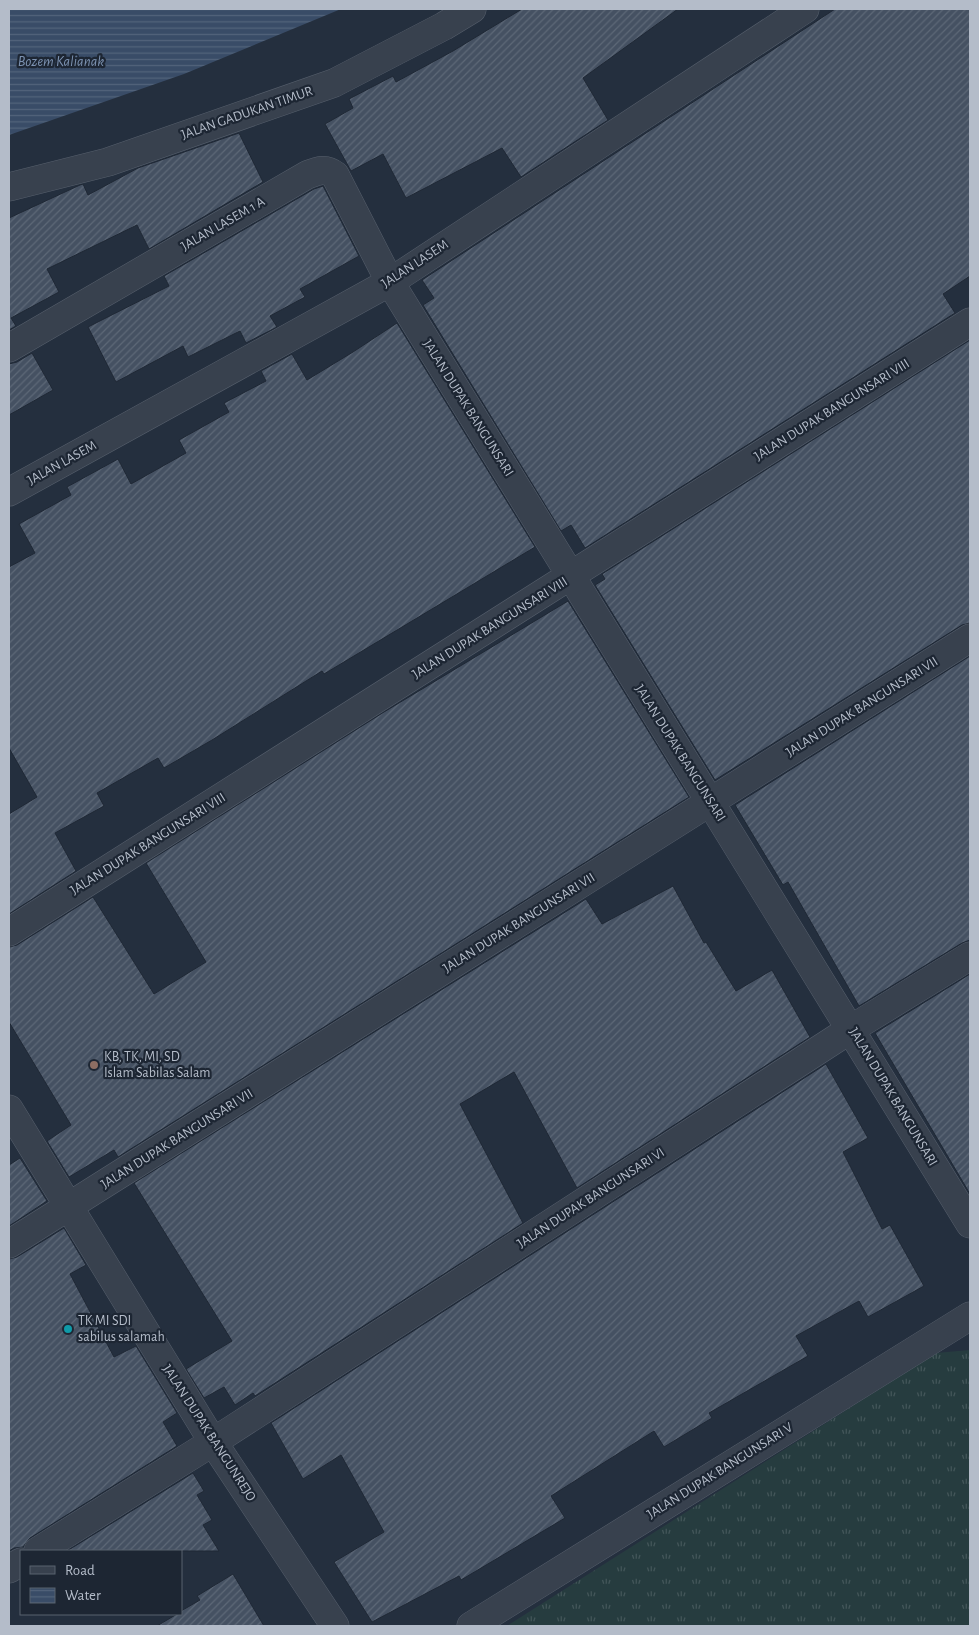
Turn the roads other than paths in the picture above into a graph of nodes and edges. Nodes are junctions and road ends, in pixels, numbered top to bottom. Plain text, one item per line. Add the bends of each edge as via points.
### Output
1 (472, 9) edge
2 (805, 9) edge
3 (9, 187) edge
4 (390, 282) junction
5 (970, 322) edge
6 (9, 348) edge
7 (9, 492) edge
8 (571, 576) junction
9 (970, 638) edge
10 (711, 802) junction
11 (9, 932) edge
12 (970, 956) edge
13 (851, 1029) junction
14 (9, 1109) edge
15 (68, 1207) junction
16 (970, 1224) edge
17 (9, 1244) edge
18 (970, 1316) edge
19 (213, 1442) junction
20 (40, 1550) edge
21 (20, 1563) edge
22 (9, 1569) edge
23 (335, 1626) edge
24 (471, 1626) edge

1 - 3 street, JALAN GADUKAN TIMUR via 334,83 108,162
2 - 4 street, JALAN LASEM
4 - 6 street, JALAN LASEM 1 A via 335,175 325,170 307,175
4 - 7 street, JALAN LASEM
4 - 8 street, JALAN DUPAK BANGUNSARI
5 - 8 street, JALAN DUPAK BANGUNSARI VIII
8 - 10 street, JALAN DUPAK BANGUNSARI
8 - 11 street, JALAN DUPAK BANGUNSARI VIII
9 - 10 street, JALAN DUPAK BANGUNSARI VII
10 - 13 street, JALAN DUPAK BANGUNSARI
10 - 15 street, JALAN DUPAK BANGUNSARI VII
12 - 13 street, JALAN DUPAK BANGUNSARI VI
13 - 16 street, JALAN DUPAK BANGUNSARI
13 - 19 street, JALAN DUPAK BANGUNSARI VI
14 - 15 street, JALAN DUPAK BANGUNREJO
15 - 17 street, JALAN DUPAK BANGUNSARI VII
15 - 19 street, JALAN DUPAK BANGUNREJO
18 - 24 street, JALAN DUPAK BANGUNSARI V
19 - 20 street, JALAN DUPAK BANGUNSARI VI
19 - 23 street, JALAN DUPAK BANGUNREJO
21 - 22 street

